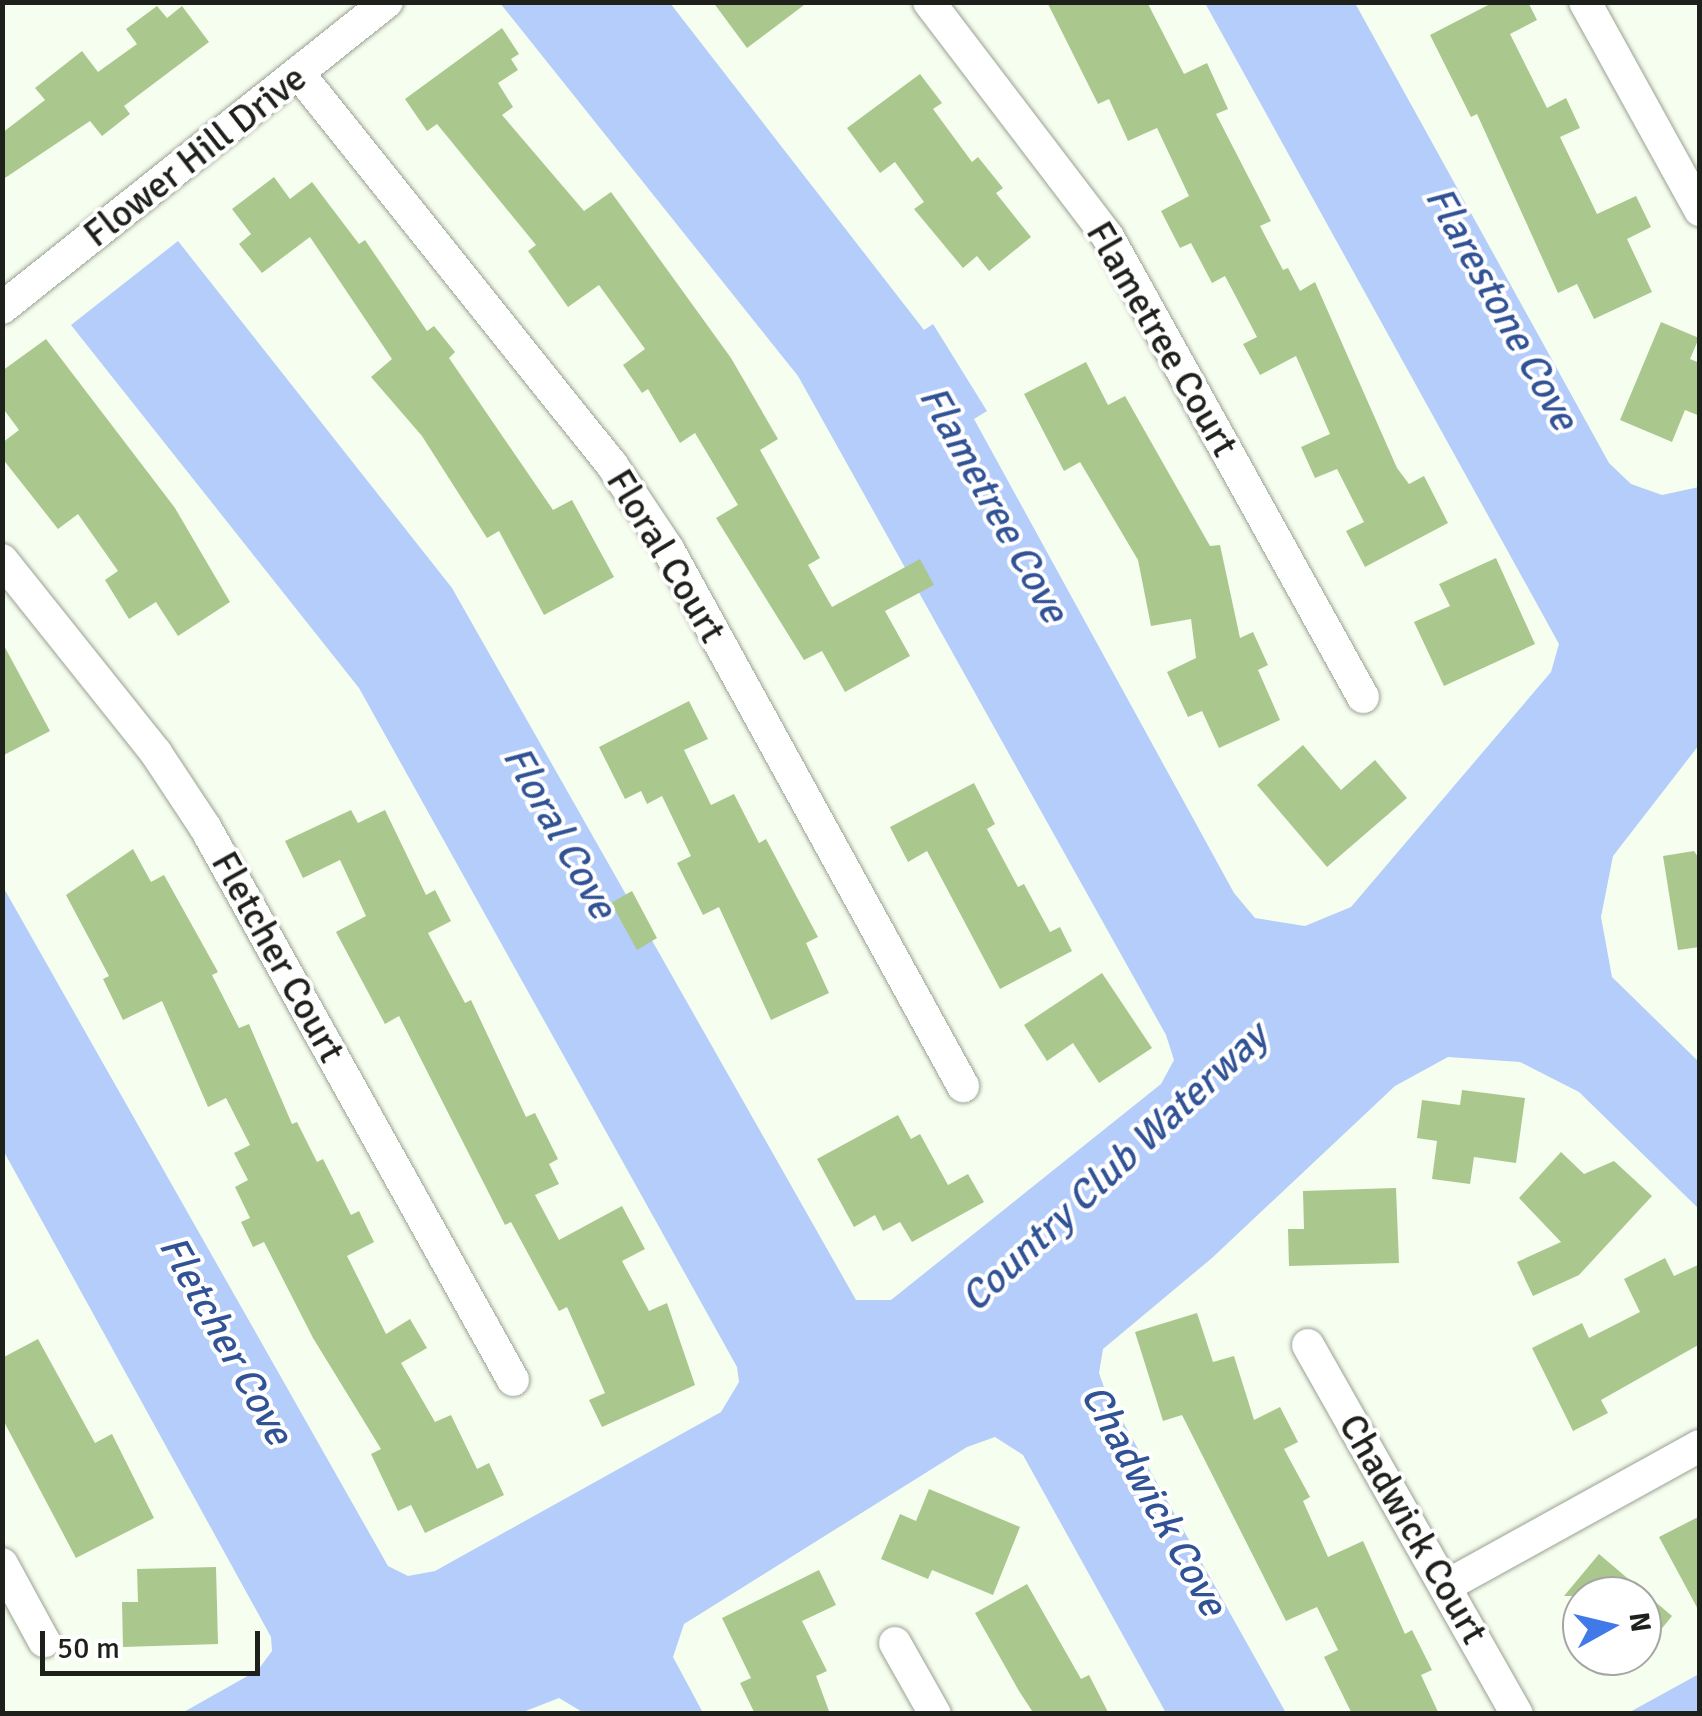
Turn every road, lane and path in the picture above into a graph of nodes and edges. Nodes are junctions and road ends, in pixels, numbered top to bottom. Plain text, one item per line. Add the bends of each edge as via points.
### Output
1 (387, 2) edge
2 (929, 2) edge
3 (1585, 2) edge
4 (299, 74) junction
5 (1700, 210) edge
6 (2, 308) edge
7 (2, 560) edge
8 (1363, 697) dead end
9 (963, 1086) dead end
10 (1308, 1344) dead end
11 (513, 1380) dead end
12 (1700, 1446) edge
13 (2, 1564) edge
14 (1446, 1586) junction
15 (44, 1640) dead end
16 (896, 1642) dead end
17 (935, 1714) edge
18 (1516, 1714) edge

1 - 4 street, Flower Hill Drive
2 - 8 street, Flametree Court via 1108,238
3 - 5 street
4 - 6 street, Flower Hill Drive
4 - 9 street, Floral Court via 612,465 668,549
7 - 11 street, Fletcher Court via 156,753 205,828
10 - 14 street, Chadwick Court
12 - 14 street
13 - 15 street
14 - 18 street, Chadwick Court
16 - 17 street

